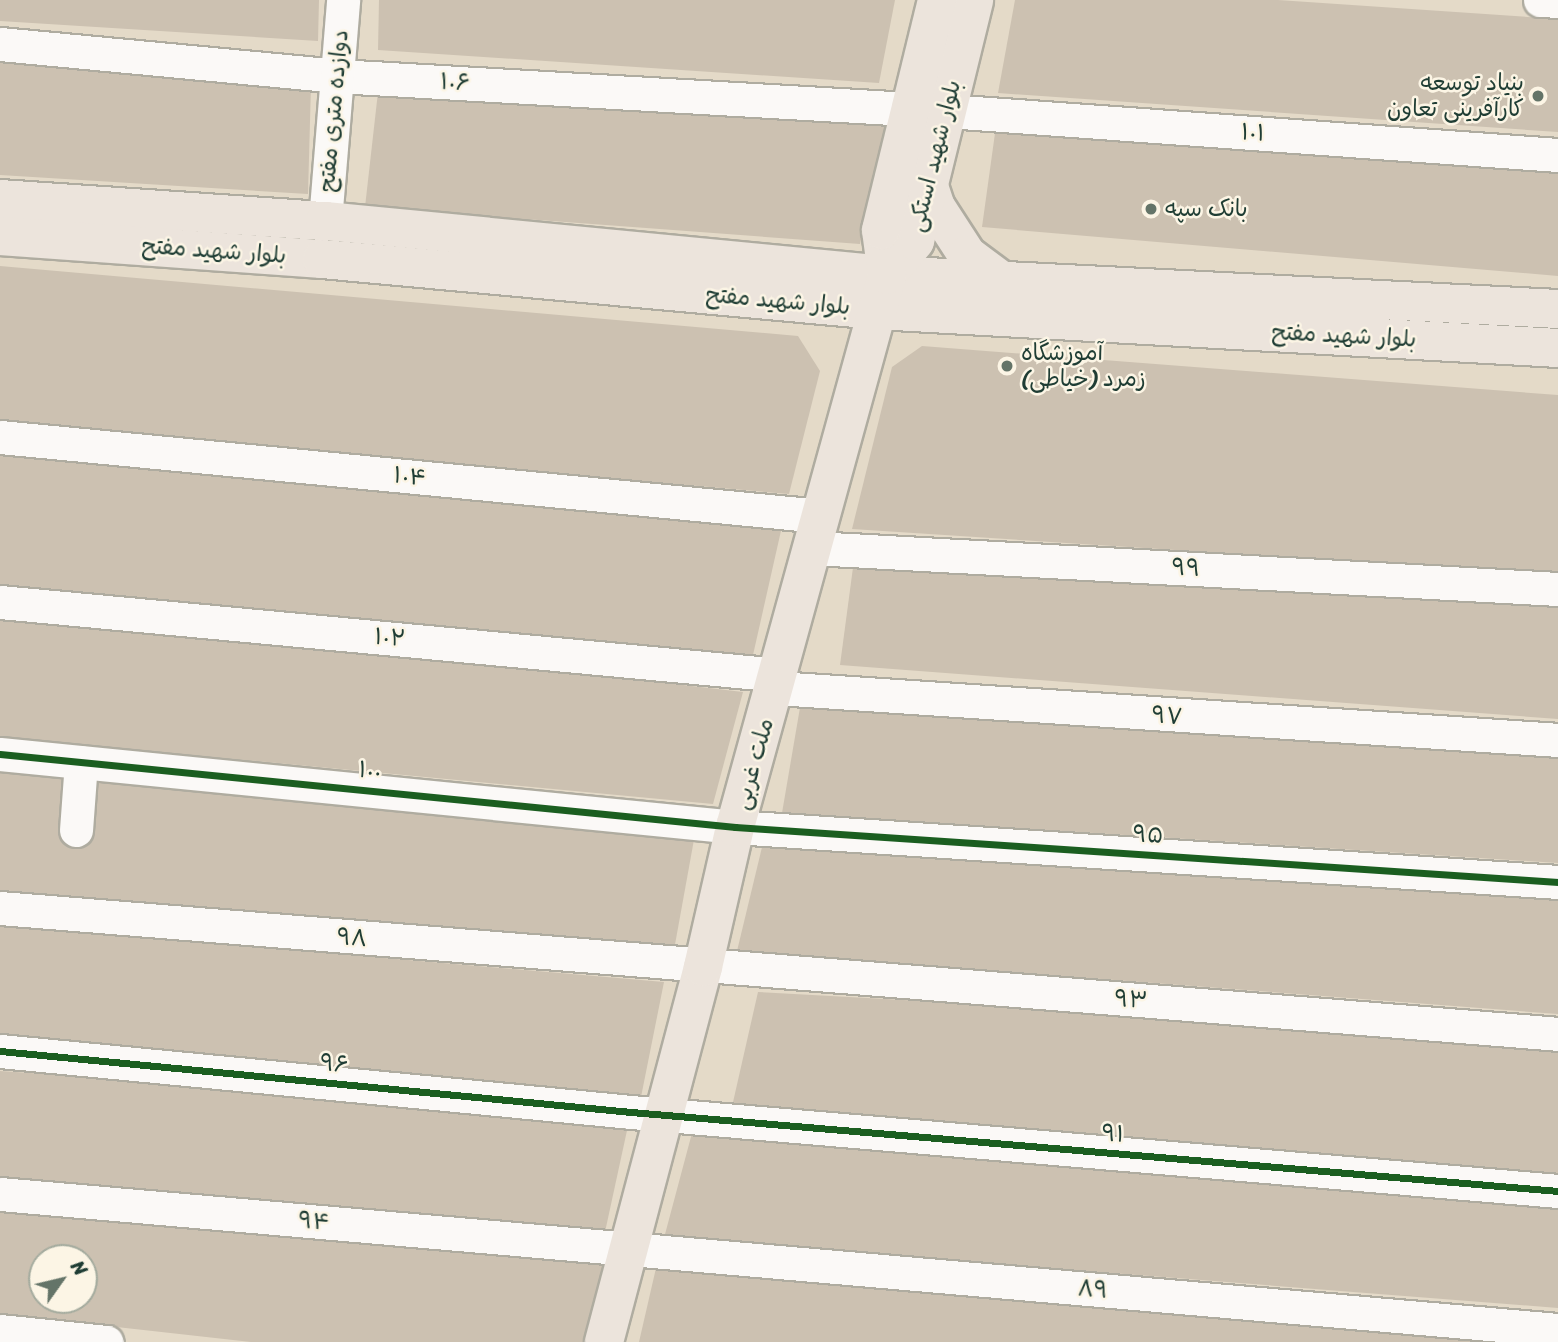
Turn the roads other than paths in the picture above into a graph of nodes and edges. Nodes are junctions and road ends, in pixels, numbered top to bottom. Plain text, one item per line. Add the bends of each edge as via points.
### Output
1 (343, 0) edge
2 (937, 0) edge
3 (974, 0) edge
4 (1540, 0) edge
5 (1558, 1) edge
6 (0, 44) edge
7 (337, 76) junction
8 (929, 110) junction
9 (1558, 155) edge
10 (929, 186) junction
11 (0, 199) edge
12 (145, 208) junction
13 (325, 221) junction
14 (0, 236) edge
15 (145, 246) junction
16 (1002, 281) junction
17 (882, 293) junction
18 (1558, 309) edge
19 (1558, 348) edge
20 (0, 437) edge
21 (816, 532) junction
22 (1558, 589) edge
23 (0, 602) edge
24 (778, 682) junction
25 (1558, 740) edge
26 (0, 754) edge
27 (81, 762) junction
28 (735, 827) junction
29 (76, 830) dead end
30 (1558, 882) edge
31 (0, 908) edge
32 (703, 967) junction
33 (1558, 1034) edge
34 (0, 1051) edge
35 (664, 1115) junction
36 (1558, 1191) edge
37 (0, 1194) edge
38 (628, 1251) junction
39 (1558, 1330) edge
40 (0, 1331) edge
41 (106, 1342) edge
42 (604, 1342) edge

1 - 7 street, دوازده متری مفتح
2 - 8 main road, بلوار شهید استکی
3 - 8 main road, بلوار شهید استکی
4 - 5 street
6 - 7 street, ۱۰۶
7 - 8 street, ۱۰۶
7 - 13 street, دوازده متری مفتح
8 - 9 street, ۱۰۱
8 - 10 main road, بلوار شهید استکی
8 - 17 main road, بلوار شهید استکی via 881,230
10 - 16 main road via 967,256
10 - 17 main road, بلوار شهید استکی via 915,241
11 - 12 main road, بلوار شهید مفتح
12 - 13 main road, بلوار شهید مفتح
12 - 15 main road
13 - 17 main road, بلوار شهید مفتح
14 - 15 main road, بلوار شهید مفتح
15 - 17 main road, بلوار شهید مفتح
16 - 17 main road, بلوار شهید مفتح
16 - 18 main road, بلوار شهید مفتح
17 - 19 main road, بلوار شهید مفتح
17 - 21 main road, ملت غربی
20 - 21 street, ۱۰۴
21 - 22 street, ۹۹
21 - 24 main road, ملت غربی
23 - 24 street, ۱۰۲
24 - 25 street, ۹۷
24 - 28 main road, ملت غربی
26 - 27 street, ۱۰۰
27 - 28 street, ۱۰۰
27 - 29 street
28 - 30 street, ۹۵
28 - 32 main road, ملت غربی
31 - 32 street, ۹۸
32 - 33 street, ۹۳
32 - 35 main road, ملت غربی
34 - 35 street, ۹۶
35 - 36 street, ۹۱
35 - 38 main road, ملت غربی
37 - 38 street, ۹۴
38 - 39 street, ۸۹
38 - 42 main road, ملت غربی
40 - 41 street

